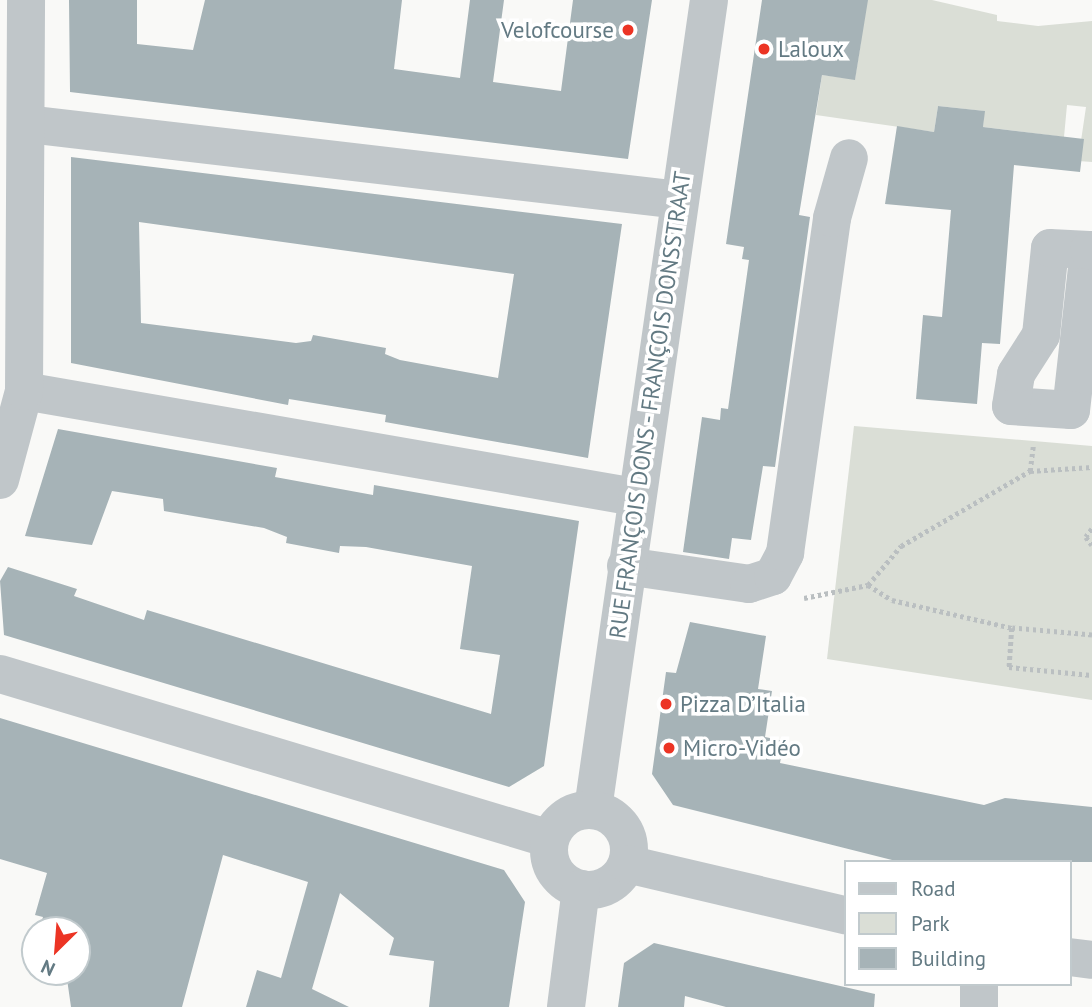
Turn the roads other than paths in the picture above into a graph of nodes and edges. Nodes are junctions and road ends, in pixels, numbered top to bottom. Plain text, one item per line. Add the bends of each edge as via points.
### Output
1 (26, 0) edge
2 (709, 0) edge
3 (27, 124) junction
4 (849, 158) dead end
5 (680, 200) junction
6 (1090, 250) edge
7 (24, 391) junction
8 (1037, 408) road end
9 (0, 480) edge
10 (635, 497) junction
11 (626, 566) junction
12 (0, 674) edge
13 (593, 809) junction
14 (550, 839) junction
15 (627, 864) junction
16 (581, 889) junction
17 (844, 915) edge
18 (1071, 957) edge
19 (1092, 960) edge
20 (979, 986) edge
21 (566, 1007) edge
22 (979, 1007) edge

1 - 3 street
2 - 5 street, RUE FRANÇOIS DONS - FRANÇOIS DONSSTRAAT
3 - 5 street
3 - 7 street
4 - 11 street via 832,218 785,553 773,576 749,584
5 - 10 street, RUE FRANÇOIS DONS - FRANÇOIS DONSSTRAAT
6 - 8 street via 1071,410
7 - 9 street
7 - 10 street
10 - 11 street, RUE FRANÇOIS DONS - FRANÇOIS DONSSTRAAT
11 - 13 street, RUE FRANÇOIS DONS - FRANÇOIS DONSSTRAAT
12 - 14 street
13 - 14 street via 571,813
13 - 15 street via 623,829
14 - 16 street via 555,871
15 - 16 street via 603,888
15 - 17 street
16 - 21 street
18 - 19 street
20 - 22 street

